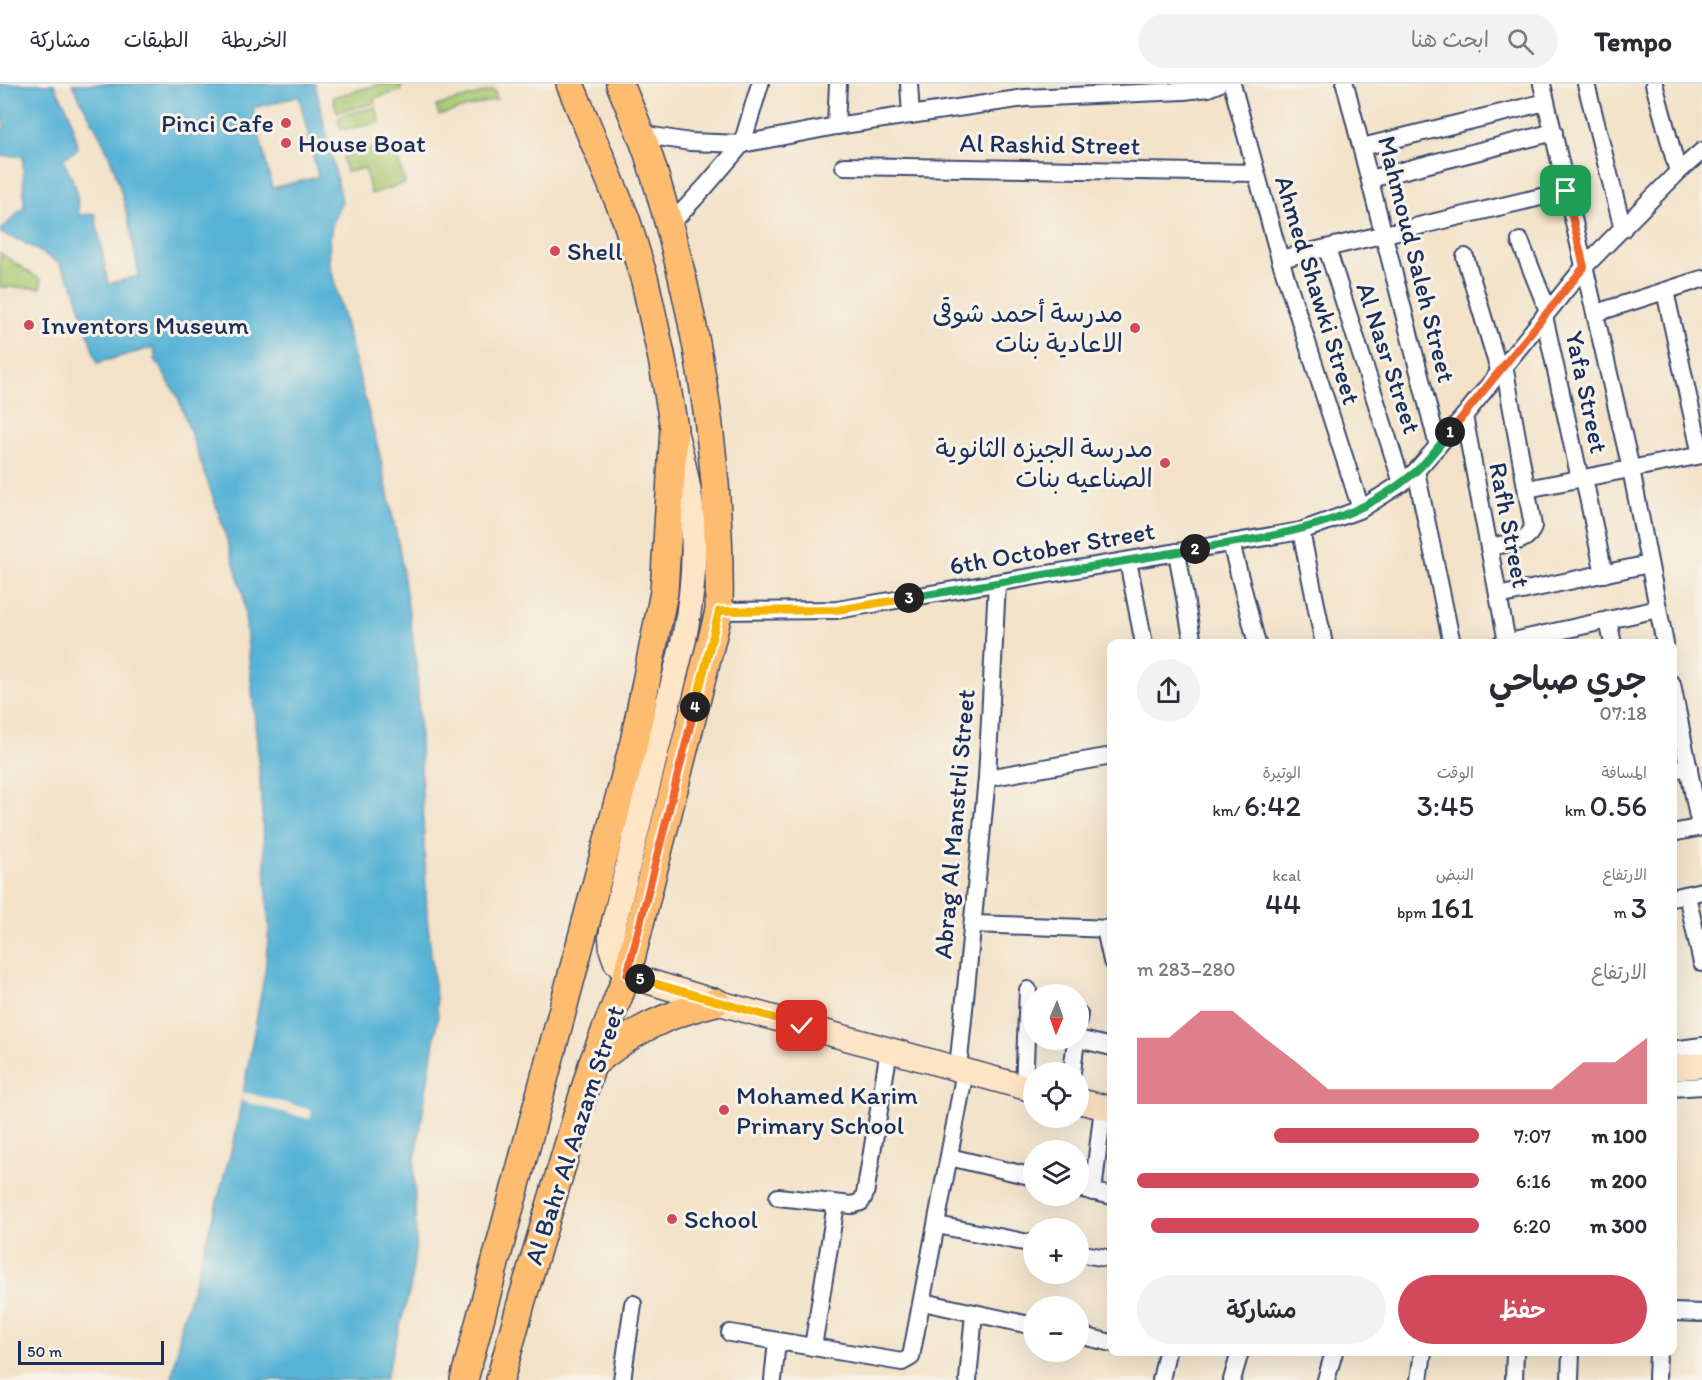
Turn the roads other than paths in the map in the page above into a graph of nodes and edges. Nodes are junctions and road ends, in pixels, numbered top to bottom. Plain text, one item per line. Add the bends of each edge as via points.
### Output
1 (570, 84) edge
2 (620, 84) edge
3 (759, 84) edge
4 (838, 84) edge
5 (909, 84) edge
6 (1218, 84) edge
7 (1232, 84) edge
8 (1345, 84) edge
9 (1542, 84) edge
10 (1586, 84) edge
11 (1654, 84) edge
12 (1111, 89) edge
13 (1149, 89) edge
14 (1024, 91) edge
15 (1546, 102) junction
16 (911, 115) junction
17 (836, 126) junction
18 (1554, 132) junction
19 (640, 134) junction
20 (742, 144) junction
21 (1362, 147) junction
22 (1702, 151) edge
23 (844, 166) dead end
24 (1678, 172) junction
25 (1255, 173) junction
26 (1370, 179) junction
27 (1566, 191) junction
28 (669, 225) junction
29 (1623, 229) junction
30 (1383, 234) junction
31 (1520, 241) dead end
32 (1327, 248) junction
33 (1465, 257) dead end
34 (1280, 259) junction
35 (1584, 267) junction
36 (1702, 279) edge
37 (1665, 291) junction
38 (1546, 313) junction
39 (1596, 313) junction
40 (1502, 368) junction
41 (1464, 416) junction
42 (674, 428) junction
43 (1438, 446) junction
44 (1701, 455) edge
45 (1630, 469) junction
46 (1416, 471) junction
47 (1582, 479) junction
48 (1402, 483) junction
49 (1527, 489) junction
50 (1361, 509) junction
51 (1300, 531) junction
52 (1231, 543) junction
53 (1489, 547) junction
54 (1177, 552) junction
55 (1128, 561) junction
56 (1649, 564) junction
57 (1604, 574) junction
58 (997, 584) junction
59 (1498, 596) junction
60 (1658, 609) junction
61 (719, 611) junction
62 (1608, 620) junction
63 (1143, 639) edge
64 (1192, 639) edge
65 (1256, 639) edge
66 (1323, 639) edge
67 (1451, 639) edge
68 (1503, 639) edge
69 (1521, 639) edge
70 (1612, 639) edge
71 (1664, 639) edge
72 (1677, 731) edge
73 (1107, 757) edge
74 (1681, 768) edge
75 (987, 778) junction
76 (1701, 827) edge
77 (1677, 832) edge
78 (1687, 895) edge
79 (973, 924) junction
80 (1107, 929) edge
81 (1702, 963) edge
82 (627, 975) junction
83 (716, 1002) junction
84 (1089, 1042) edge
85 (1107, 1046) edge
86 (1702, 1046) edge
87 (1677, 1049) edge
88 (889, 1050) junction
89 (592, 1065) junction
90 (1702, 1065) edge
91 (1677, 1068) edge
92 (962, 1070) junction
93 (1702, 1086) edge
94 (1023, 1087) edge
95 (1677, 1088) edge
96 (1089, 1104) edge
97 (1107, 1108) edge
98 (949, 1157) junction
99 (1023, 1175) edge
100 (1089, 1178) edge
101 (1089, 1191) edge
102 (1107, 1195) edge
103 (778, 1197) dead end
104 (836, 1204) junction
105 (937, 1225) junction
106 (1023, 1242) edge
107 (1089, 1255) edge
108 (1107, 1258) edge
109 (923, 1302) junction
110 (633, 1304) dead end
111 (1677, 1312) edge
112 (974, 1313) junction
113 (1702, 1313) edge
114 (1023, 1324) edge
115 (730, 1333) dead end
116 (1089, 1337) edge
117 (777, 1341) junction
118 (1107, 1341) edge
119 (813, 1347) junction
120 (1162, 1356) edge
121 (1239, 1356) edge
122 (1333, 1356) edge
123 (1422, 1356) edge
124 (1515, 1356) edge
125 (1571, 1356) edge
126 (1658, 1356) edge
127 (464, 1380) edge
128 (500, 1380) edge
129 (622, 1380) edge
130 (772, 1380) edge
131 (968, 1380) edge
132 (1161, 1380) edge
133 (1232, 1380) edge
134 (1326, 1380) edge
135 (1419, 1380) edge
136 (1514, 1380) edge
137 (1570, 1380) edge
138 (1657, 1380) edge

1 - 42 main road, Al Bahr Al Aazam Street via 637,250
2 - 19 main road, Al Bahr Al Aazam Street
3 - 20 street
4 - 17 street
5 - 16 street
6 - 13 street via 1208,88
7 - 25 street, Ahmed Shawki Street
8 - 21 street, Mahmoud Saleh Street
9 - 15 street
10 - 29 street
11 - 24 street
12 - 13 street
12 - 14 street
14 - 16 street
15 - 18 street
15 - 21 street
16 - 17 street
17 - 20 street
18 - 26 street
18 - 27 street
19 - 20 street via 690,142
19 - 28 main road, Al Bahr Al Aazam Street
20 - 28 street
21 - 26 street, Mahmoud Saleh Street
22 - 24 street, 6th October Street
23 - 25 street, Al Rashid Street
24 - 29 street, 6th October Street
25 - 34 street, Ahmed Shawki Street
26 - 30 street, Mahmoud Saleh Street
27 - 30 street
27 - 35 street
28 - 61 main road, Al Bahr Al Aazam Street via 703,384 715,476
29 - 35 street, 6th October Street
30 - 32 street
30 - 43 street, Mahmoud Saleh Street
31 - 38 street, Yafa Street
32 - 34 street
32 - 48 street, Al Nasr Street
33 - 40 street
34 - 50 street, Ahmed Shawki Street
35 - 38 street, 6th October Street
35 - 39 street
36 - 37 street
37 - 39 street
37 - 44 street
38 - 40 street, 6th October Street
38 - 47 street, Yafa Street
39 - 45 street
40 - 41 street, 6th October Street
40 - 49 street
41 - 43 street, 6th October Street
41 - 53 street, Rafh Street
42 - 82 street via 693,512 692,597 611,937 616,962
42 - 127 main road, Al Bahr Al Aazam Street via 664,592 634,742
43 - 46 street, 6th October Street
44 - 45 street
45 - 47 street
45 - 56 street
46 - 48 street, 6th October Street
46 - 67 street
47 - 49 street
47 - 57 street, Yafa Street
48 - 50 street, 6th October Street
49 - 53 street via 1531,534 1523,540
50 - 51 street, 6th October Street
51 - 52 street, 6th October Street
51 - 66 street
52 - 54 street, 6th October Street
52 - 65 street
53 - 59 street, Rafh Street
54 - 55 street, 6th October Street
54 - 64 street
55 - 58 street, 6th October Street
55 - 63 street
56 - 57 street
56 - 60 street
57 - 59 street
58 - 61 street, 6th October Street via 837,610
58 - 75 street, Abrag Al Manstrli Street
59 - 68 street, Rafh Street
60 - 62 street
60 - 71 street
61 - 82 main road, Al Bahr Al Aazam Street
62 - 69 street
62 - 70 street
72 - 74 street
73 - 75 street
74 - 76 street
75 - 79 street, Abrag Al Manstrli Street
76 - 77 street
78 - 81 street
79 - 80 street
79 - 92 street, Abrag Al Manstrli Street
82 - 83 street
82 - 89 main road, Al Bahr Al Aazam Street
83 - 88 street
83 - 89 main road via 681,1010 649,1024
84 - 85 street
86 - 87 street
88 - 92 street
88 - 104 street via 864,1198 857,1205
89 - 128 main road, Al Bahr Al Aazam Street
90 - 91 street
92 - 94 street
92 - 98 street, Abrag Al Manstrli Street
93 - 95 street
96 - 97 street
97 - 100 street
98 - 99 street
98 - 105 street, Abrag Al Manstrli Street
101 - 102 street
103 - 104 street
104 - 119 street
105 - 106 street
105 - 109 street, Abrag Al Manstrli Street
107 - 108 street
109 - 112 street
109 - 119 street, Abrag Al Manstrli Street via 914,1353 907,1361
110 - 129 street
111 - 113 street
112 - 114 street
112 - 131 street
115 - 117 street
116 - 118 street
117 - 119 street
117 - 130 street
120 - 132 street
121 - 133 street
122 - 134 street
123 - 135 street
124 - 136 street
125 - 137 street
126 - 138 street

